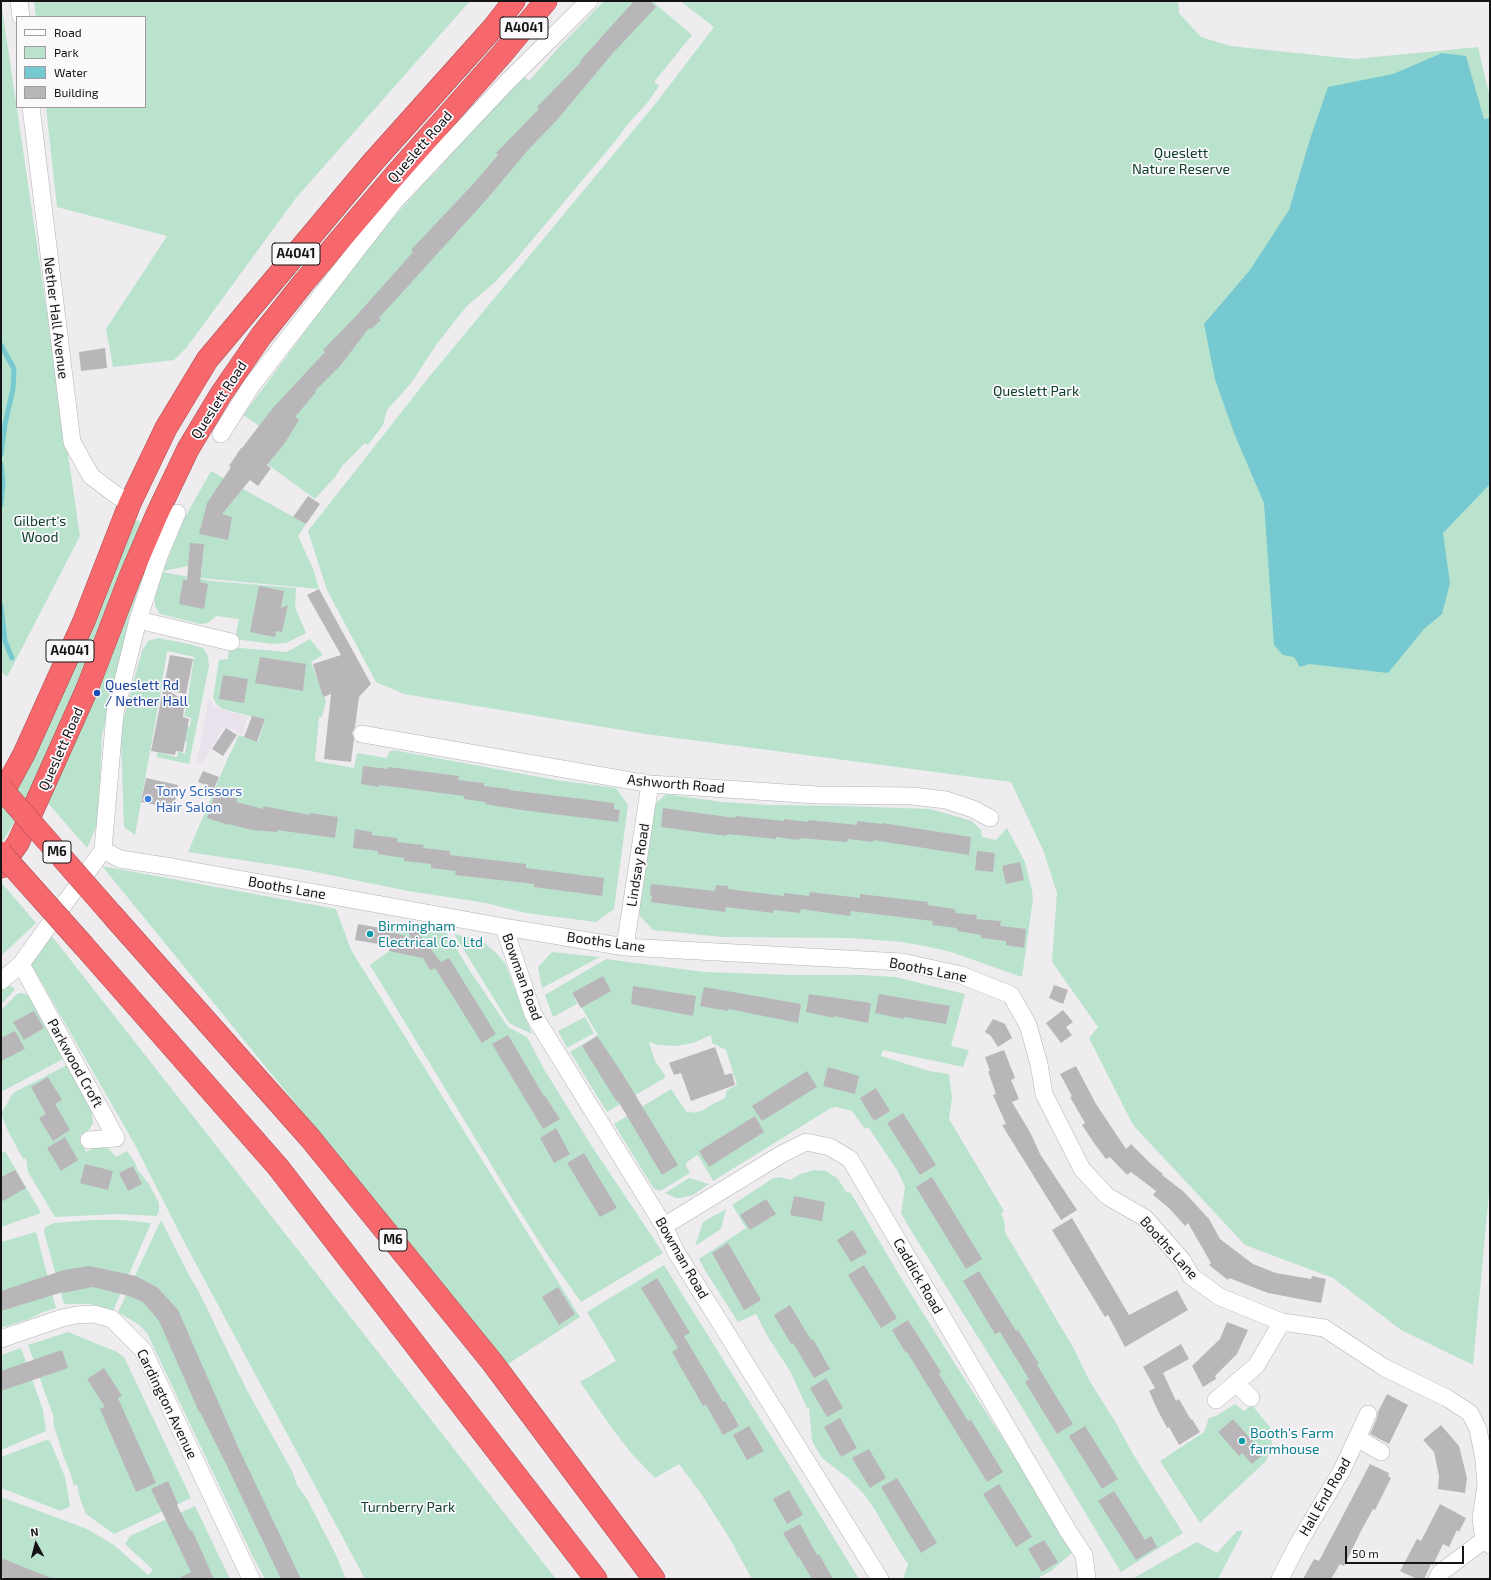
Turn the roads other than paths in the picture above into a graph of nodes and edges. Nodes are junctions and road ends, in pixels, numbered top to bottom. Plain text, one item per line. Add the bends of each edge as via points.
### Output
1 (19, 1) edge
2 (514, 1) edge
3 (546, 1) edge
4 (589, 1) edge
5 (21, 16) edge
6 (31, 108) edge
7 (221, 434) dead end
8 (130, 503) junction
9 (177, 513) dead end
10 (138, 620) junction
11 (231, 642) dead end
12 (362, 734) dead end
13 (650, 784) junction
14 (1, 788) edge
15 (1, 796) edge
16 (990, 818) dead end
17 (103, 850) junction
18 (1, 853) edge
19 (1, 866) edge
20 (504, 927) junction
21 (625, 947) junction
22 (21, 964) junction
23 (1, 981) edge
24 (88, 1140) dead end
25 (664, 1226) junction
26 (1282, 1322) junction
27 (1, 1339) edge
28 (1237, 1384) junction
29 (1251, 1398) dead end
30 (1216, 1400) dead end
31 (1368, 1414) dead end
32 (1356, 1438) junction
33 (1381, 1452) dead end
34 (1487, 1543) edge
35 (251, 1579) edge
36 (596, 1579) edge
37 (654, 1579) edge
38 (880, 1579) edge
39 (1087, 1579) edge
40 (1280, 1579) edge
41 (1437, 1579) edge

1 - 5 street
2 - 8 highway, Queslett Road / A4041 via 373,162 207,360 166,428
3 - 19 highway, Queslett Road / A4041 via 304,282 261,336 221,394 188,449 157,514 84,696 18,843
4 - 7 street, Queslett Road via 509,80 394,202 251,386
6 - 8 street, Nether Hall Avenue via 72,442 90,476
8 - 15 highway, Queslett Road / A4041 via 84,621 24,754
9 - 10 street via 159,556
10 - 11 street
10 - 17 street via 115,713
12 - 13 street, Ashworth Road
13 - 16 street, Ashworth Road via 817,795 913,796 946,800
13 - 21 street, Lindsay Road
14 - 37 highway, M6, bridge via 310,1138 492,1362
17 - 20 street, Booths Lane via 120,859
17 - 22 street
18 - 36 highway, bridge via 278,1167
20 - 21 street, Booths Lane
20 - 25 street, Bowman Road via 533,1014
21 - 26 street, Booths Lane via 902,962 961,975 1011,995 1028,1025 1044,1094 1082,1169 1107,1196 1145,1218 1182,1260 1191,1276 1220,1297
22 - 23 street
22 - 24 street, Parkwood Croft via 116,1138
25 - 38 street, Bowman Road via 680,1258
25 - 39 street, Caddick Road via 806,1142 830,1147 850,1159 1084,1555
26 - 28 street via 1256,1366
26 - 34 street, Booths Lane via 1324,1328 1385,1368 1448,1398 1470,1413 1478,1429 1484,1460 1486,1485 1481,1519
27 - 35 street, Cardington Avenue via 77,1315 94,1314 112,1319 143,1350
28 - 29 street
28 - 30 street
31 - 32 street, Hall End Road
32 - 33 street
32 - 40 street, Hall End Road via 1342,1470
34 - 41 street via 1440,1573

